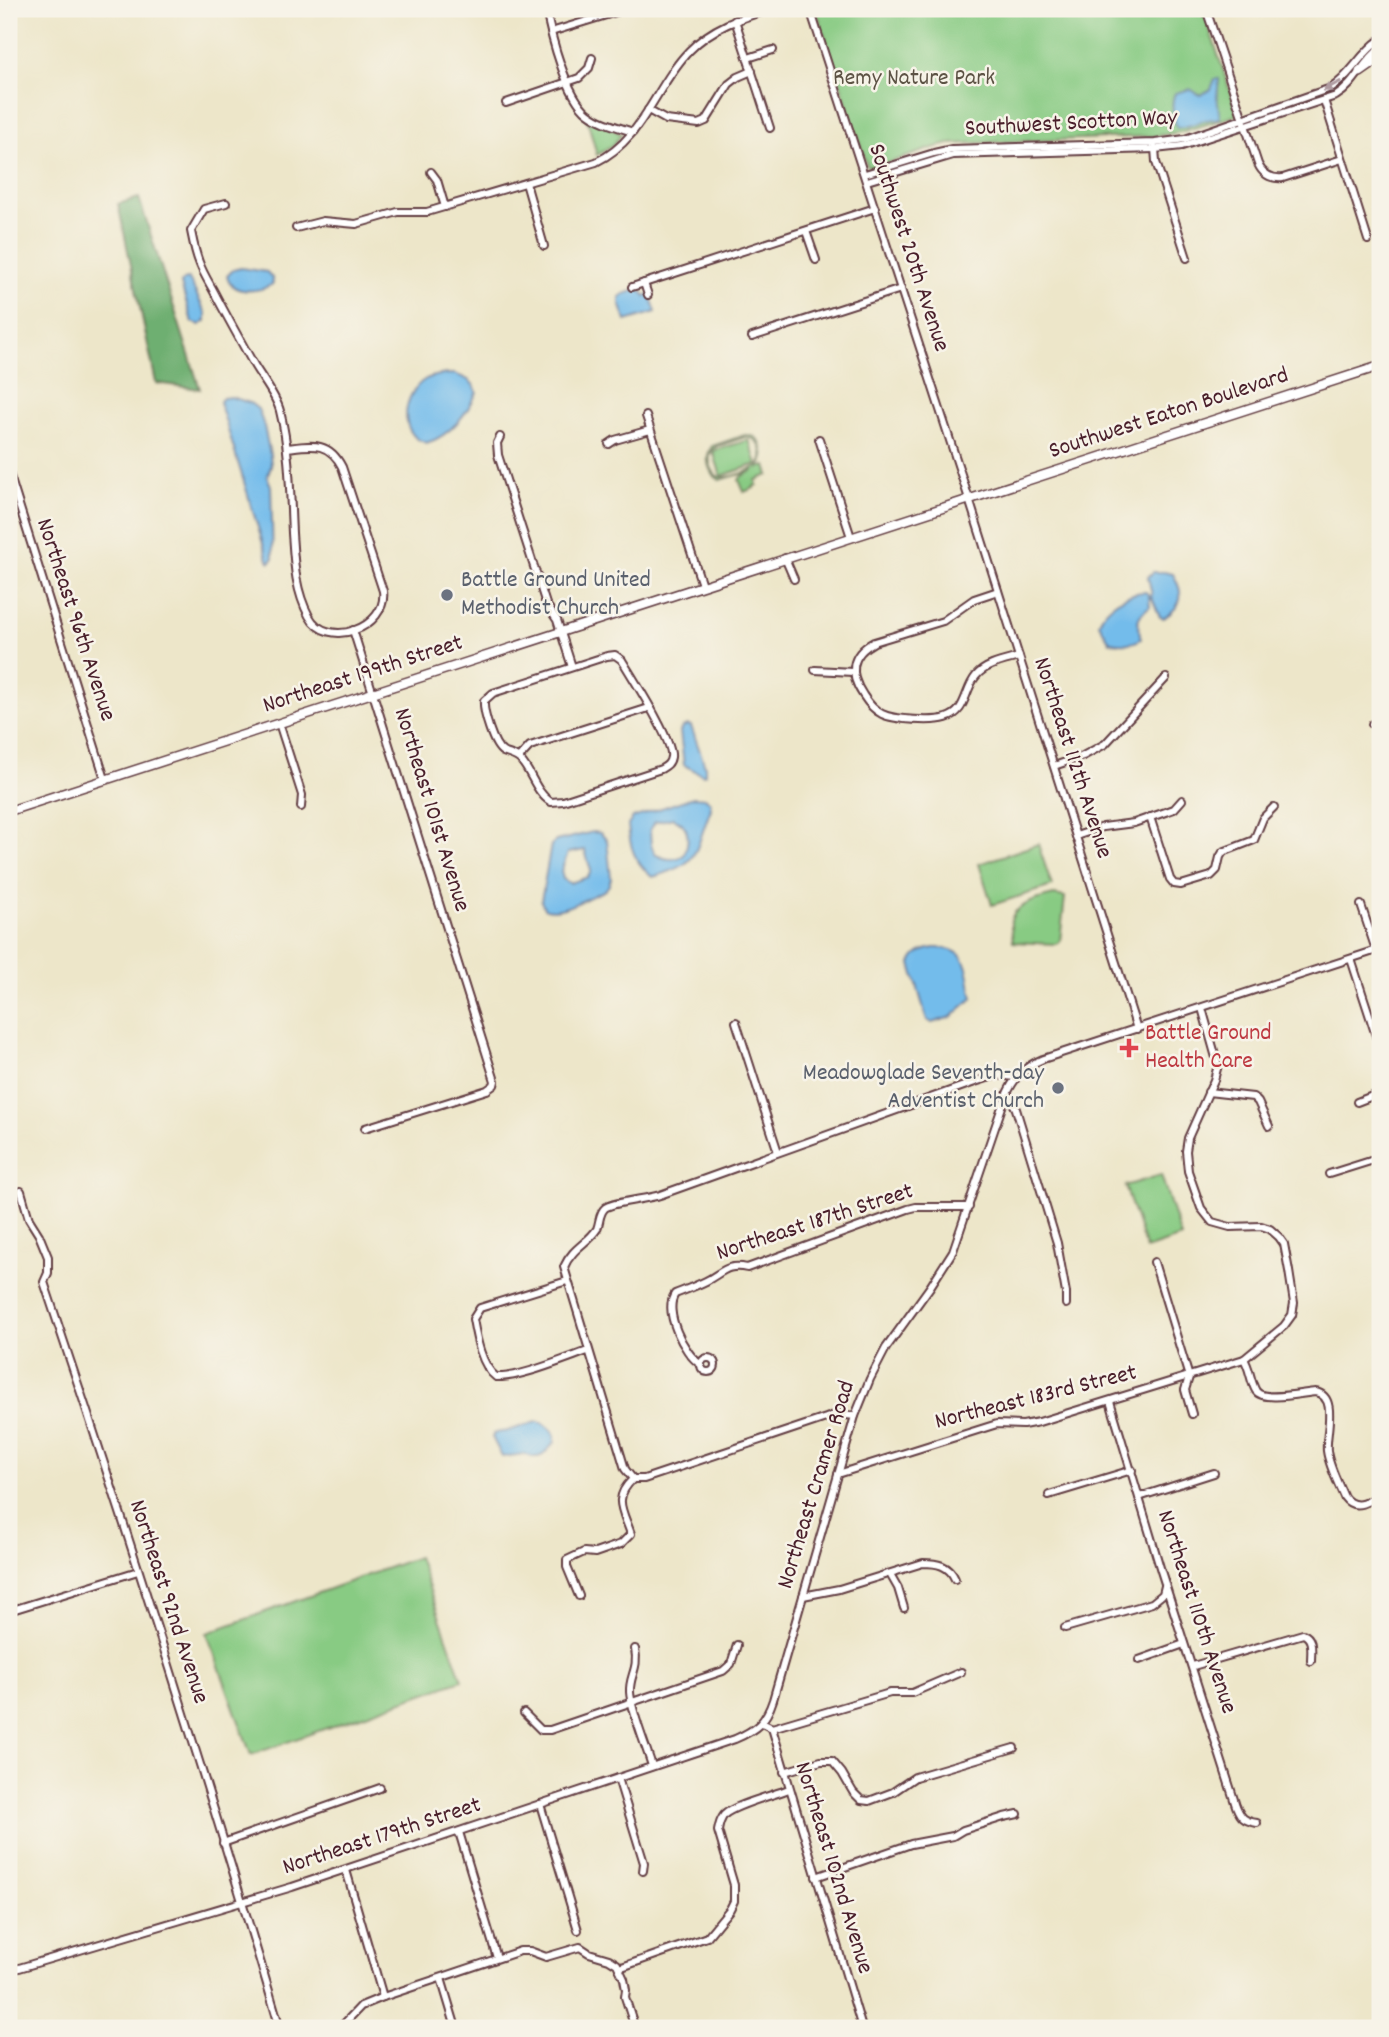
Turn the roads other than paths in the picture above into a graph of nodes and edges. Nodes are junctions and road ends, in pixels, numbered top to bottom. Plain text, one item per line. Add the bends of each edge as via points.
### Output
1 (546, 9) edge
2 (626, 9) edge
3 (771, 9) edge
4 (810, 9) edge
5 (1206, 9) edge
6 (735, 20) junction
7 (551, 32) junction
8 (1380, 40) edge
9 (1380, 49) edge
10 (773, 50) dead end
11 (592, 58) dead end
12 (748, 58) junction
13 (1380, 58) edge
14 (752, 71) junction
15 (1360, 72) junction
16 (568, 83) junction
17 (1324, 100) junction
18 (506, 103) dead end
19 (648, 110) junction
20 (1244, 122) junction
21 (770, 128) dead end
22 (633, 132) junction
23 (1155, 146) junction
24 (1342, 159) junction
25 (431, 172) dead end
26 (866, 178) junction
27 (526, 183) junction
28 (226, 203) dead end
29 (445, 207) junction
30 (875, 208) junction
31 (296, 228) dead end
32 (806, 231) junction
33 (1368, 240) dead end
34 (544, 246) dead end
35 (1187, 258) dead end
36 (816, 260) dead end
37 (644, 283) junction
38 (632, 287) dead end
39 (901, 289) junction
40 (648, 295) dead end
41 (752, 337) dead end
42 (1380, 366) edge
43 (646, 416) dead end
44 (650, 430) junction
45 (500, 437) dead end
46 (819, 439) dead end
47 (609, 444) dead end
48 (287, 448) junction
49 (9, 473) edge
50 (970, 499) junction
51 (851, 537) junction
52 (785, 558) junction
53 (794, 579) dead end
54 (702, 585) junction
55 (998, 591) junction
56 (354, 629) junction
57 (561, 631) junction
58 (1019, 657) junction
59 (572, 667) junction
60 (815, 670) dead end
61 (853, 671) junction
62 (1166, 678) dead end
63 (374, 692) junction
64 (649, 708) junction
65 (279, 723) junction
66 (519, 758) junction
67 (1054, 766) junction
68 (105, 779) junction
69 (1182, 800) dead end
70 (300, 807) dead end
71 (1274, 807) dead end
72 (9, 811) edge
73 (1150, 817) junction
74 (1076, 836) junction
75 (1361, 905) dead end
76 (1378, 950) edge
77 (1351, 959) junction
78 (1202, 1008) junction
79 (736, 1022) dead end
80 (1137, 1029) junction
81 (1380, 1048) edge
82 (1015, 1077) junction
83 (1208, 1092) junction
84 (1380, 1093) edge
85 (1005, 1098) junction
86 (1357, 1102) dead end
87 (1269, 1126) dead end
88 (365, 1128) dead end
89 (778, 1152) junction
90 (1380, 1158) edge
91 (1329, 1174) dead end
92 (21, 1191) dead end
93 (969, 1207) junction
94 (1154, 1262) dead end
95 (566, 1278) junction
96 (1066, 1304) dead end
97 (588, 1351) junction
98 (1244, 1359) junction
99 (700, 1364) dead end
100 (1189, 1377) junction
101 (1110, 1401) junction
102 (1192, 1414) dead end
103 (855, 1416) junction
104 (1132, 1470) junction
105 (1214, 1473) dead end
106 (838, 1474) junction
107 (633, 1479) junction
108 (1380, 1490) edge
109 (1049, 1496) dead end
110 (1139, 1497) junction
111 (138, 1571) junction
112 (890, 1574) junction
113 (955, 1579) dead end
114 (1166, 1584) junction
115 (579, 1596) dead end
116 (803, 1596) junction
117 (904, 1608) dead end
118 (9, 1611) edge
119 (1065, 1628) dead end
120 (1184, 1644) junction
121 (737, 1645) dead end
122 (635, 1649) dead end
123 (1139, 1660) dead end
124 (1311, 1661) dead end
125 (1193, 1666) junction
126 (961, 1672) dead end
127 (632, 1702) junction
128 (524, 1713) dead end
129 (762, 1723) junction
130 (772, 1728) junction
131 (1014, 1748) dead end
132 (652, 1766) junction
133 (784, 1772) junction
134 (618, 1778) junction
135 (380, 1788) dead end
136 (789, 1789) junction
137 (540, 1804) junction
138 (1018, 1814) dead end
139 (1257, 1823) dead end
140 (459, 1832) junction
141 (223, 1843) junction
142 (346, 1870) junction
143 (643, 1871) dead end
144 (816, 1877) junction
145 (243, 1902) junction
146 (578, 1930) dead end
147 (497, 1958) junction
148 (619, 1968) junction
149 (9, 1971) edge
150 (441, 1978) junction
151 (383, 1997) junction
152 (280, 2028) edge
153 (340, 2028) edge
154 (456, 2028) edge
155 (635, 2028) edge
156 (862, 2028) edge

1 - 7 street
2 - 7 street
3 - 6 street
4 - 26 street, Southwest 20th Avenue
5 - 20 street
6 - 12 street
6 - 19 street via 689,51
7 - 16 street
8 -> 20 street, Southwest Scotton Way via 1331,88
9 - 15 street, Southwest Scotton Way
10 - 12 street
11 - 16 street via 584,74
12 - 14 street
13 - 15 highway
14 - 19 street via 729,84 701,124 666,120
14 - 21 street
15 - 17 street, Southwest Scotton Way via 1344,91
16 - 18 street
16 - 22 street via 583,109
17 - 20 street, Southwest Scotton Way
17 - 24 street
19 - 22 street
20 - 23 street, Southwest Scotton Way via 1182,146
20 - 24 street via 1260,169 1267,176 1283,178
22 - 27 street via 602,159
23 - 26 street, Southwest Scotton Way via 985,151
23 - 35 street
24 - 33 street
25 - 29 street
26 - 30 street, Southwest 20th Avenue
27 - 29 street
27 - 34 street
28 - 48 street via 204,209 191,230 196,251 279,408
29 - 31 street via 392,214 360,224 323,221
30 - 32 street
30 - 39 street, Southwest 20th Avenue
32 - 36 street
32 - 37 street
37 - 38 street
37 - 40 street
39 - 41 street
39 - 50 street, Southwest 20th Avenue
42 - 50 main road, Southwest Eaton Boulevard
43 - 44 street
44 - 47 street
44 - 54 street
45 - 57 street via 498,455 546,604
46 - 51 street
48 - 56 street via 294,560 302,601 313,623 323,631
48 - 56 street via 322,447 334,454 342,467 384,597 374,618
49 - 68 street, Northeast 96th Avenue
50 - 51 main road, Northeast 199th Street
50 - 55 street, Northeast 112th Avenue
51 - 52 main road, Northeast 199th Street
52 - 53 street
52 - 54 main road, Northeast 199th Street
54 - 57 main road, Northeast 199th Street
55 - 58 street, Northeast 112th Avenue
55 - 61 street via 974,598 943,621 874,642 864,648
56 - 63 street, Northeast 101st Avenue
57 - 59 street
57 - 63 main road, Northeast 199th Street
58 - 61 street via 983,669 959,711 945,719 881,714 867,701
58 - 67 street, Northeast 112th Avenue
59 - 64 street via 615,655
59 - 66 street via 484,701 496,745
60 - 61 street
62 - 67 street via 1105,744
63 - 65 main road, Northeast 199th Street
63 - 88 street, Northeast 101st Avenue via 495,1081 487,1090
64 - 66 street via 530,746
64 - 66 street via 670,747 670,761 661,769 554,803 543,797
65 - 68 main road, Northeast 199th Street
65 - 70 street via 302,795
67 - 74 street, Northeast 112th Avenue
68 - 72 main road, Northeast 199th Street
69 - 73 street via 1174,810
71 - 73 street via 1263,818 1254,841 1222,854 1213,874 1185,884 1174,884 1169,877
73 - 74 street
74 - 80 street, Northeast 112th Avenue
75 - 76 street
76 - 77 street
77 - 78 street
77 - 81 street
78 - 80 street
78 - 83 street via 1218,1065
79 - 89 street
80 - 82 street via 1038,1061
82 - 85 street, Northeast Cramer Road
82 - 89 street via 998,1075 975,1082
83 - 87 street via 1253,1097
83 - 98 street via 1186,1152 1201,1208 1215,1224 1261,1226 1277,1234 1285,1249 1294,1303 1287,1323
84 - 86 street
85 - 93 street, Northeast Cramer Road
85 - 96 street via 1016,1109 1057,1243
89 - 95 street via 660,1195 607,1207 598,1227 569,1255
90 - 91 street
92 - 111 street, Northeast 92nd Avenue via 48,1257 44,1282
93 - 99 street, Northeast 187th Street via 908,1209 747,1268 717,1272 674,1294 671,1305 677,1332
93 - 103 street, Northeast Cramer Road via 953,1251 886,1348
94 - 100 street
95 - 97 street
95 - 97 street via 480,1308 473,1319 475,1331 490,1373 496,1377
97 - 107 street via 625,1469
98 - 100 street, Northeast 183rd Street
98 - 108 street via 1261,1395 1317,1392 1325,1397 1328,1453 1347,1502 1368,1501
100 - 101 street, Northeast 183rd Street
100 - 102 street via 1185,1390
101 - 104 street, Northeast 110th Avenue
101 - 106 street, Northeast 183rd Street via 1039,1422 998,1424
103 - 106 street, Northeast Cramer Road
103 - 107 street via 826,1418
104 - 109 street
104 - 110 street, Northeast 110th Avenue
105 - 110 street
106 - 116 street, Northeast Cramer Road
107 - 115 street via 620,1499 631,1534 627,1539 567,1560
110 - 114 street, Northeast 110th Avenue
111 - 118 street
111 - 141 street, Northeast 92nd Avenue
112 - 113 street via 934,1563 948,1568
112 - 116 street
112 - 117 street
114 - 119 street via 1163,1594 1152,1603
114 - 120 street, Northeast 110th Avenue
116 - 129 street, Northeast Cramer Road via 770,1710
120 - 123 street
120 - 125 street, Northeast 110th Avenue
121 - 127 street via 727,1669
122 - 127 street
124 - 125 street via 1311,1641 1303,1634
125 - 139 street, Northeast 110th Avenue via 1240,1817
126 - 130 street via 912,1693 890,1693
127 - 128 street via 546,1730
127 - 132 street
129 - 130 street
129 - 132 street, Northeast 179th Street via 735,1739
130 - 133 street, Northeast 102nd Avenue
131 - 133 street via 915,1777 869,1801 853,1792 832,1761
132 - 134 street, Northeast 179th Street
133 - 136 street, Northeast 102nd Avenue
134 - 137 street, Northeast 179th Street
134 - 143 street
135 - 141 street
136 - 144 street, Northeast 102nd Avenue
136 - 148 street via 723,1816 718,1831 735,1893 730,1909 707,1937
137 - 140 street, Northeast 179th Street
137 - 146 street
138 - 144 street
140 - 142 street, Northeast 179th Street
140 - 147 street
141 - 145 street, Northeast 92nd Avenue
142 - 145 street, Northeast 179th Street
142 - 151 street
144 - 156 street, Northeast 102nd Avenue
145 - 149 street, Northeast 179th Street
145 - 152 street, Northeast 92nd Avenue
147 - 148 street via 526,1950 546,1957 580,1947
147 - 150 street
148 - 155 street
150 - 151 street
150 - 154 street
151 - 153 street via 360,2006

